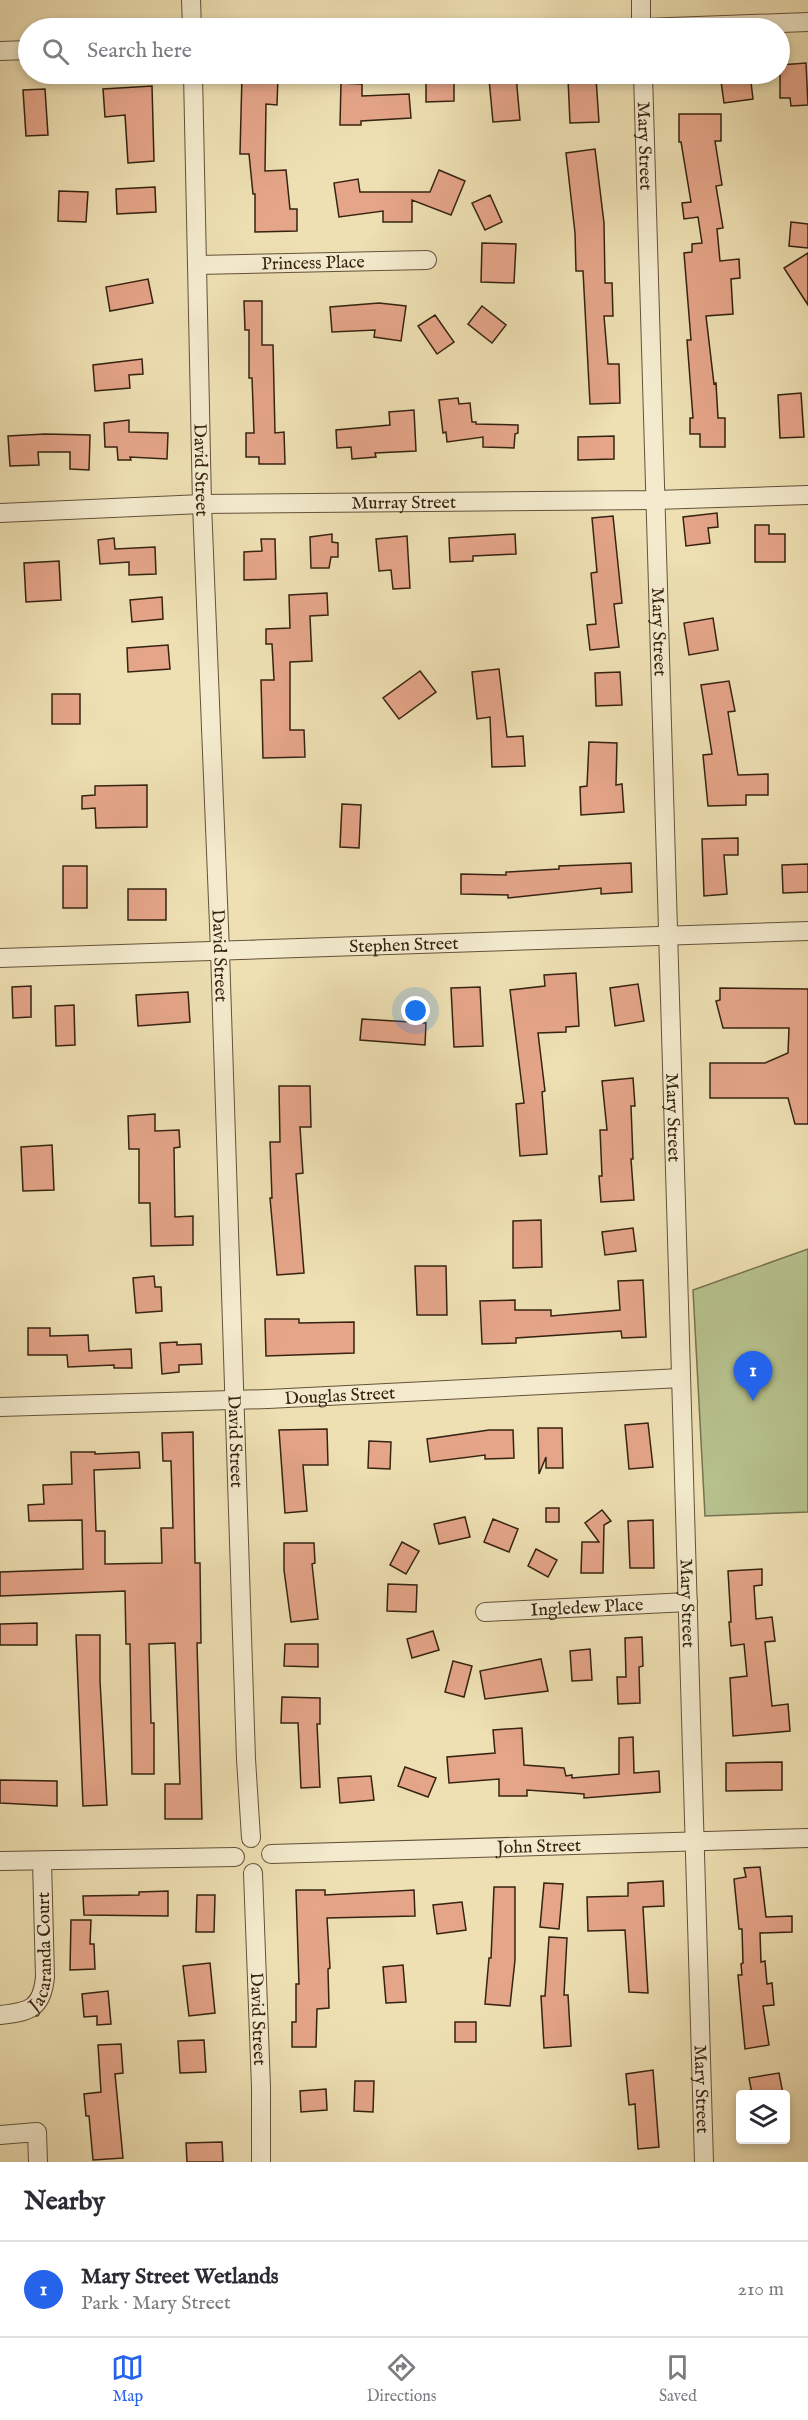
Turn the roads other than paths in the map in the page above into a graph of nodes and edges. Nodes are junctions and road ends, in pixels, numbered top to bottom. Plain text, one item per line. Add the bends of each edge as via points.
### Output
1 (191, 0) edge
2 (640, 0) edge
3 (192, 18) edge
4 (641, 18) edge
5 (808, 22) edge
6 (790, 23) edge
7 (18, 50) edge
8 (0, 51) edge
9 (193, 84) edge
10 (643, 84) edge
11 (427, 260) dead end
12 (197, 265) junction
13 (808, 495) edge
14 (655, 500) junction
15 (202, 504) junction
16 (0, 513) edge
17 (808, 931) edge
18 (668, 935) junction
19 (220, 951) junction
20 (0, 958) edge
21 (681, 1378) junction
22 (235, 1400) junction
23 (0, 1407) edge
24 (688, 1602) junction
25 (485, 1612) dead end
26 (251, 1838) junction
27 (808, 1838) edge
28 (695, 1841) junction
29 (271, 1854) junction
30 (235, 1857) junction
31 (0, 1861) edge
32 (42, 1861) junction
33 (253, 1873) junction
34 (0, 2015) edge
35 (0, 2135) edge
36 (38, 2162) edge
37 (261, 2162) edge
38 (704, 2162) edge

1 - 3 street
2 - 4 street
5 - 6 street
7 - 8 street
9 - 12 street, David Street
10 - 14 street, Mary Street
11 - 12 street, Princess Place
12 - 15 street, David Street
13 - 14 street, Murray Street
14 - 15 street, Murray Street
14 - 18 street, Mary Street
15 - 16 street, Murray Street
15 - 19 street, David Street
17 - 18 street, Stephen Street
18 - 19 street, Stephen Street
18 - 21 street, Mary Street
19 - 20 street, Stephen Street
19 - 22 street, David Street
21 - 22 street, Douglas Street
21 - 24 street, Mary Street
22 - 23 street, Douglas Street
22 - 26 street, David Street
24 - 25 street, Ingledew Place
24 - 28 street, Mary Street
26 - 29 street via 262,1840
26 - 30 street via 241,1842
27 - 28 street, John Street
28 - 29 street, John Street
28 - 38 street, Mary Street
29 - 33 street via 264,1869
30 - 32 street
30 - 33 street via 241,1869
31 - 32 street
32 - 34 street, Jacaranda Court via 42,1995 31,2009
33 - 37 street, David Street
35 - 36 street via 37,2132

